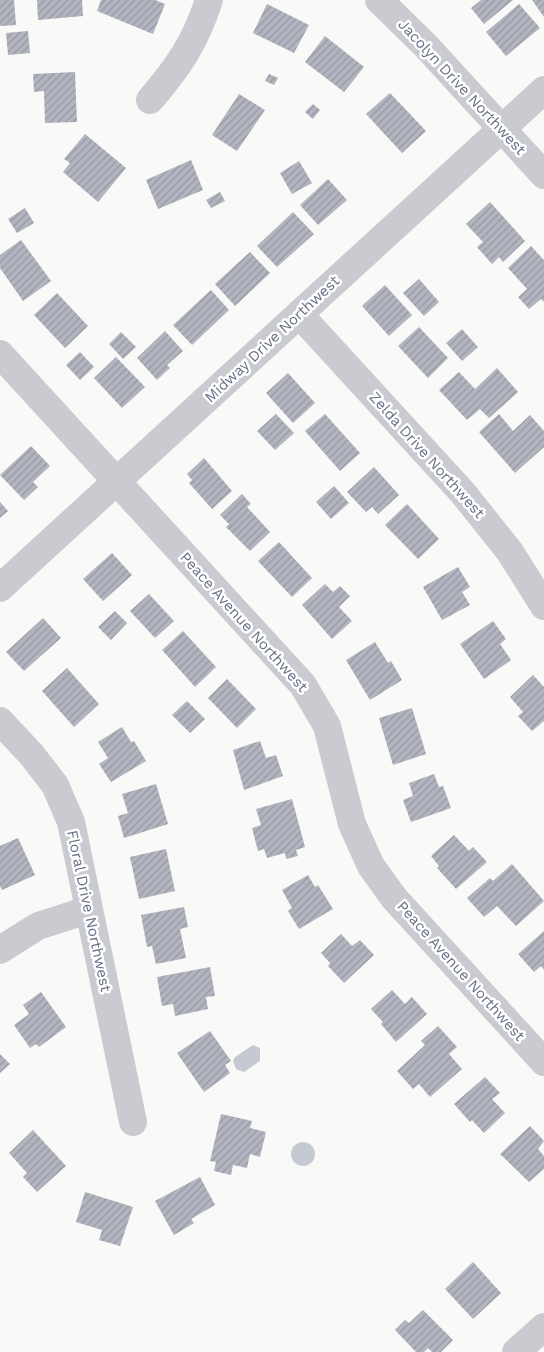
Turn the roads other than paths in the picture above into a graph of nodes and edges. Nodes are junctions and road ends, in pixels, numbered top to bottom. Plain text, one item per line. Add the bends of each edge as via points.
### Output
1 (209, 0) edge
2 (378, 0) edge
3 (544, 90) edge
4 (150, 100) dead end
5 (501, 128) junction
6 (544, 176) edge
7 (299, 314) junction
8 (0, 354) edge
9 (115, 482) junction
10 (0, 588) edge
11 (544, 606) edge
12 (0, 721) edge
13 (88, 910) junction
14 (0, 950) edge
15 (544, 1062) edge
16 (133, 1122) dead end
17 (544, 1327) edge
18 (516, 1352) edge

1 - 4 street via 199,31 178,67
2 - 5 street, Jacolyn Drive Northwest via 426,46
3 - 5 street, Midway Drive Northwest
5 - 6 street, Jacolyn Drive Northwest
5 - 7 street, Midway Drive Northwest
7 - 9 street, Midway Drive Northwest
7 - 11 street, Zelda Drive Northwest via 464,493 510,552
8 - 9 street, Peace Avenue Northwest
9 - 10 street, Midway Drive Northwest
9 - 15 street, Peace Avenue Northwest via 303,684 327,726 352,824 371,866 394,898
12 - 13 street, Floral Drive Northwest via 55,785 70,822
13 - 14 street via 38,926
13 - 16 street, Floral Drive Northwest
17 - 18 street

